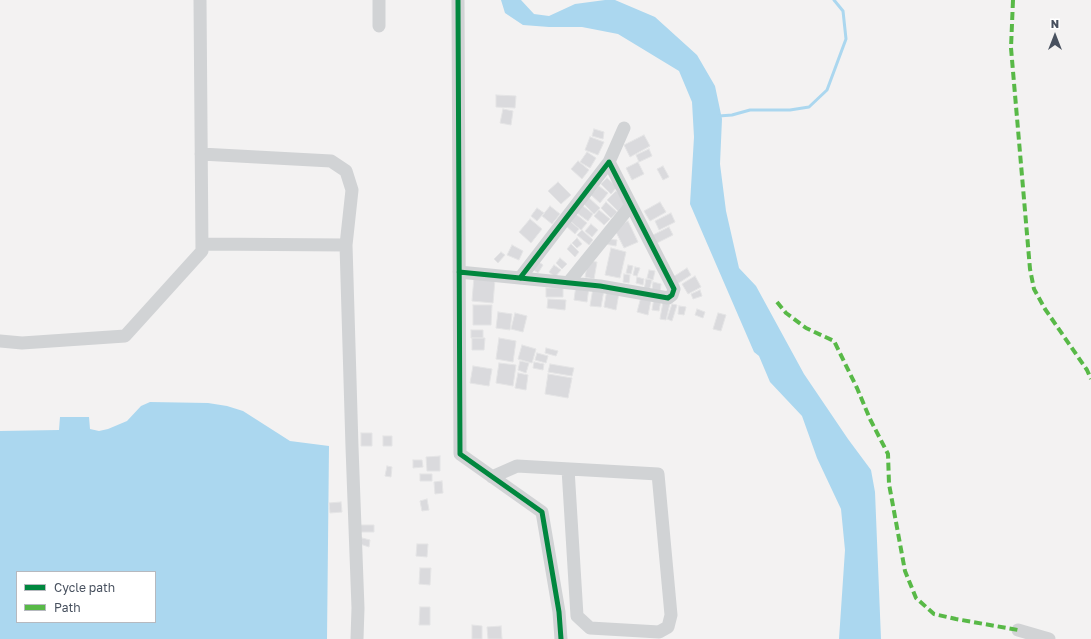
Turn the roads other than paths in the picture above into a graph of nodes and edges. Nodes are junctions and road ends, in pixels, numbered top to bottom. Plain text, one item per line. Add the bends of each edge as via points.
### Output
1 (200, 0) edge
2 (379, 0) edge
3 (458, 0) edge
4 (379, 26) dead end
5 (624, 128) dead end
6 (201, 154) junction
7 (609, 162) junction
8 (631, 205) junction
9 (202, 244) junction
10 (346, 245) junction
11 (459, 272) junction
12 (520, 278) junction
13 (568, 283) junction
14 (0, 341) edge
15 (568, 469) junction
16 (492, 477) junction
17 (1018, 630) dead end
18 (357, 639) edge
19 (561, 639) edge
20 (1049, 639) edge

1 - 6 street
2 - 4 street
3 - 11 street
5 - 7 street
6 - 9 street
6 - 10 street via 331,161 346,171 352,190
7 - 8 street
7 - 12 street
8 - 13 street
8 - 13 street via 674,289 672,295 668,298
9 - 10 street
9 - 14 street via 202,251 125,336 22,343
10 - 18 street
11 - 12 street
11 - 16 street via 460,454
12 - 13 street
15 - 15 street via 658,474 671,615 668,627 659,632 590,628 577,616
15 - 16 street via 517,466
16 - 19 street via 542,512 559,612
17 - 20 street

